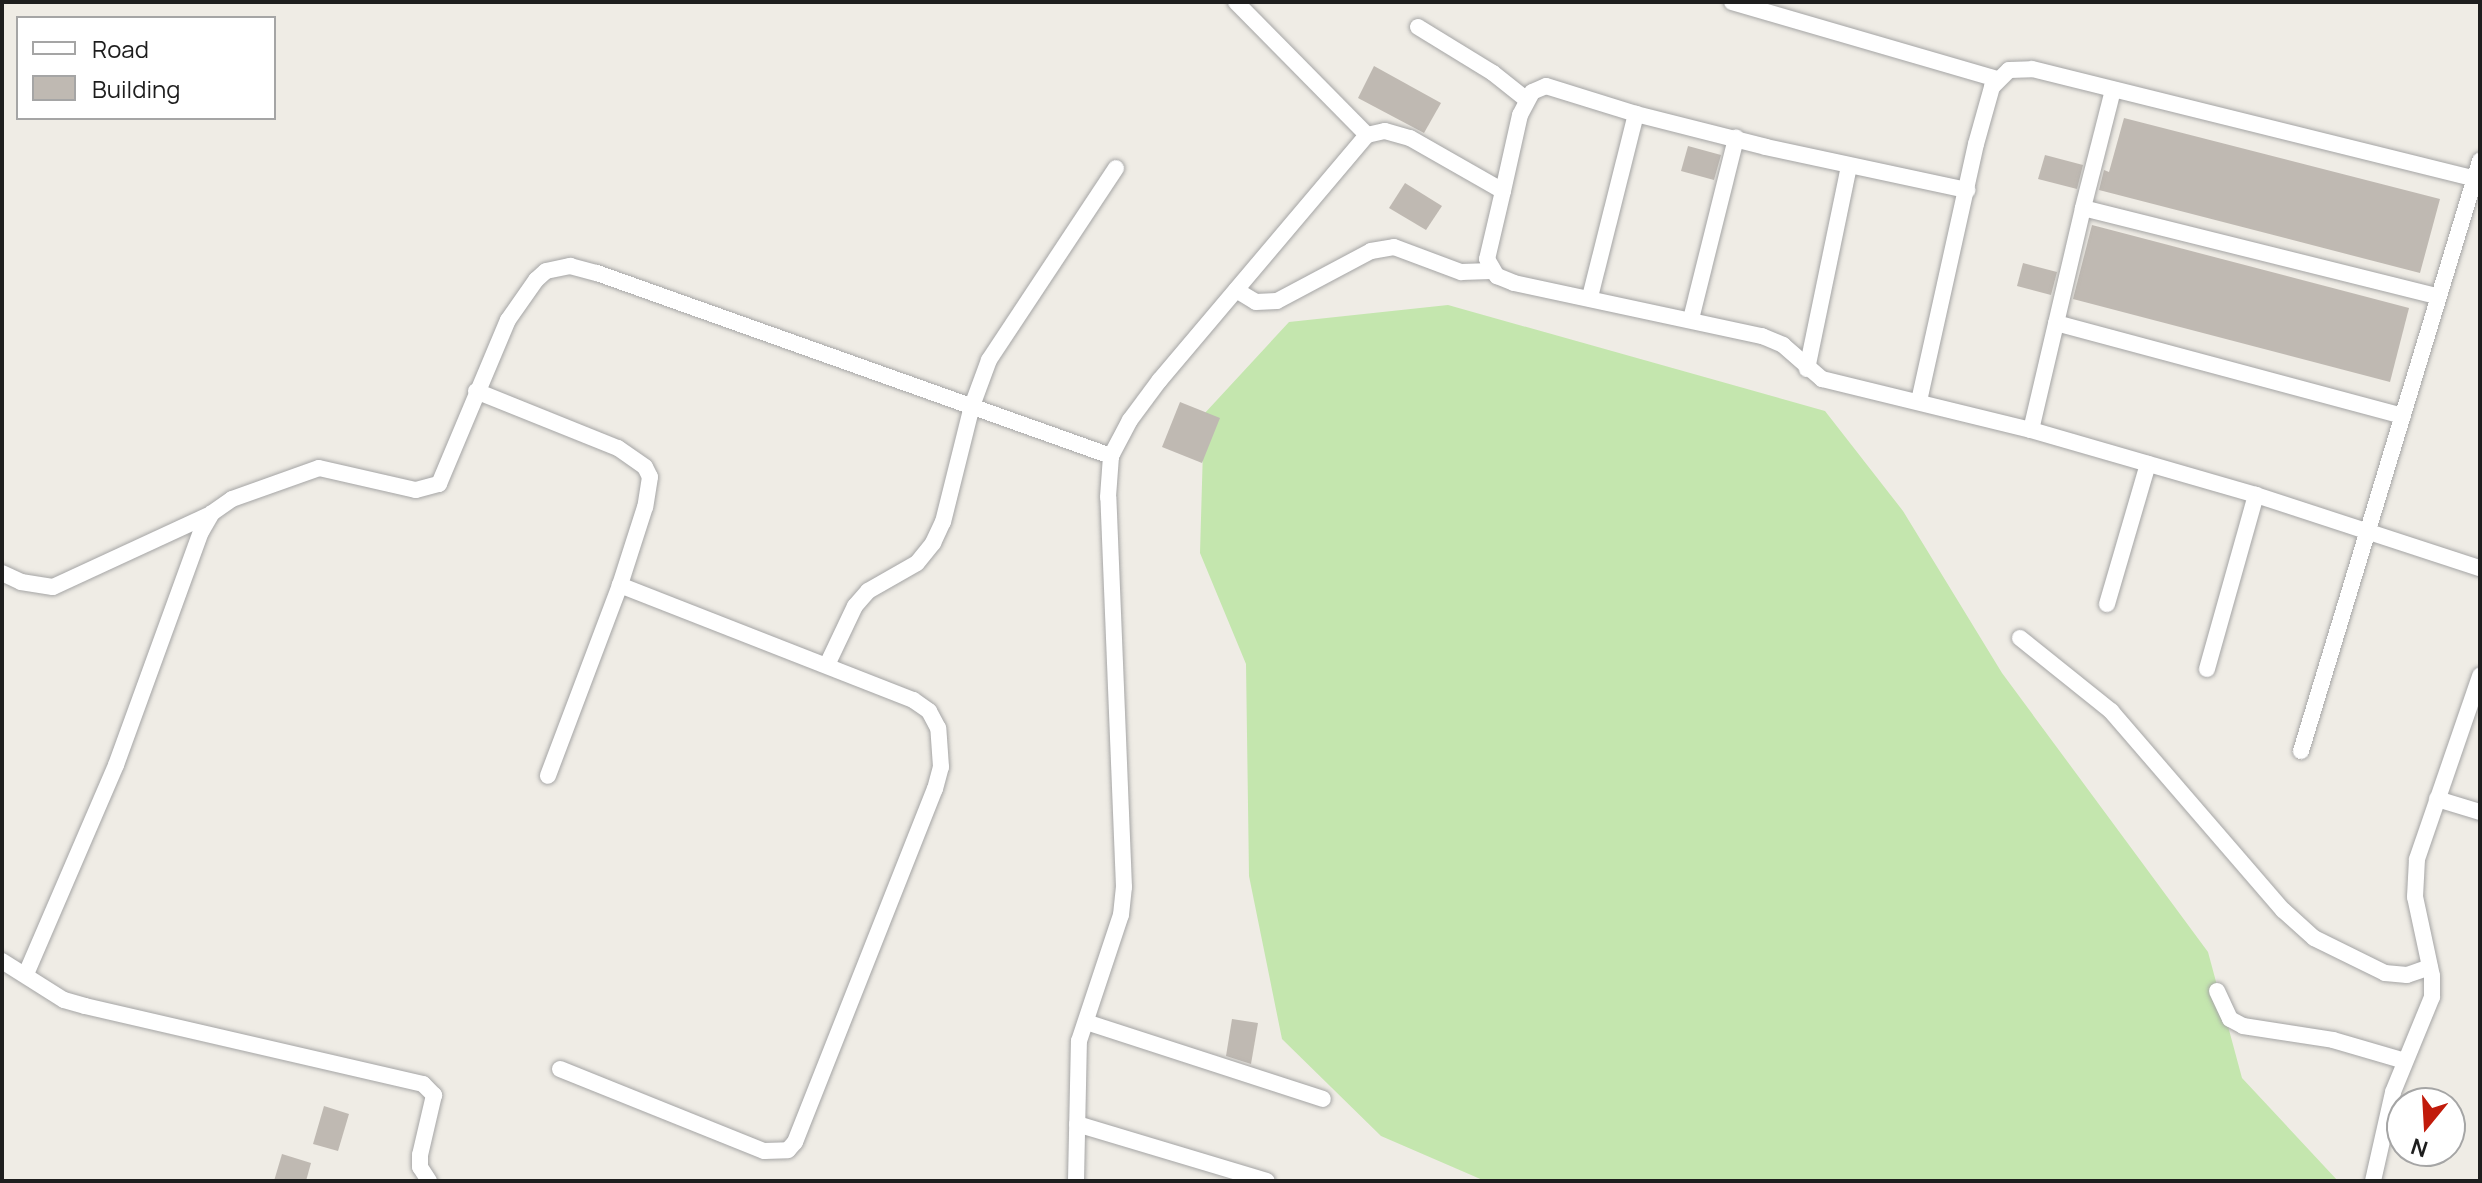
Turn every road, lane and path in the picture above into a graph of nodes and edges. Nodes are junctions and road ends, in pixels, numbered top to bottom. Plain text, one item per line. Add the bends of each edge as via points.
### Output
1 (1236, 2) edge
2 (1732, 2) edge
3 (1418, 27) dead end
4 (1997, 79) junction
5 (2113, 90) junction
6 (1527, 100) junction
7 (1636, 114) junction
8 (1367, 135) junction
9 (1736, 138) junction
10 (2480, 161) edge
11 (1849, 167) junction
12 (1116, 168) dead end
13 (2476, 179) edge
14 (1967, 190) junction
15 (1503, 191) junction
16 (2083, 208) junction
17 (1492, 271) junction
18 (1236, 290) junction
19 (2436, 296) junction
20 (1590, 297) junction
21 (1691, 319) junction
22 (2056, 323) junction
23 (1807, 369) junction
24 (476, 391) junction
25 (1919, 401) junction
26 (972, 406) junction
27 (2403, 416) junction
28 (2031, 430) junction
29 (1111, 456) junction
30 (2148, 464) junction
31 (2256, 495) junction
32 (212, 513) junction
33 (2370, 533) junction
34 (2480, 568) edge
35 (2, 573) edge
36 (620, 585) junction
37 (2107, 604) dead end
38 (2020, 638) dead end
39 (827, 665) junction
40 (2207, 669) dead end
41 (2480, 676) edge
42 (2301, 751) dead end
43 (548, 776) dead end
44 (2437, 799) junction
45 (2480, 812) edge
46 (2, 961) edge
47 (2430, 967) junction
48 (26, 974) junction
49 (2217, 991) dead end
50 (1086, 1022) junction
51 (2405, 1061) junction
52 (560, 1069) dead end
53 (1323, 1099) dead end
54 (1077, 1124) junction
55 (429, 1181) edge
56 (1076, 1181) edge
57 (1267, 1181) edge
58 (2373, 1181) edge

1 - 8 street
2 - 4 street
3 - 6 street
4 - 5 street via 2009,70 2032,69
4 - 14 street
5 - 13 street
5 - 16 street
6 - 7 street via 1539,87 1556,86
6 - 15 street
7 - 9 street
7 - 20 street
8 - 15 street via 1385,131 1410,138
8 - 18 street
9 - 11 street
9 - 21 street
10 - 13 street
11 - 14 street
11 - 23 street
12 - 26 street via 989,360
13 - 19 street
14 - 25 street
15 - 17 street via 1487,252
16 - 19 street
16 - 22 street
17 - 18 street via 1461,272 1394,247 1371,251 1277,301 1256,302
17 - 20 street via 1514,283
18 - 29 street via 1159,381
19 - 27 street
20 - 21 street
21 - 23 street via 1775,340
22 - 27 street
22 - 28 street
23 - 25 street via 1834,382
24 - 26 street via 524,294 546,271 570,266
24 - 32 street via 445,474 431,489 319,468 232,499
24 - 36 street via 618,448 645,467 649,490
25 - 28 street
26 - 29 street
26 - 39 street via 933,543 917,563 868,591 855,606
27 - 33 street
28 - 30 street
29 - 50 street via 1108,497 1124,887 1121,915
30 - 31 street
30 - 37 street
31 - 33 street
31 - 40 street
32 - 35 street via 53,587
32 - 48 street via 116,765
33 - 34 street
33 - 42 street
36 - 39 street
36 - 43 street
38 - 47 street via 2111,711 2283,910 2314,938 2385,973 2407,975
39 - 52 street via 929,711 938,728 941,767 795,1142 788,1150 764,1151
41 - 44 street
44 - 45 street
44 - 47 street via 2415,879
46 - 48 street
47 - 51 street via 2432,997
48 - 55 street via 64,1000 85,1006 423,1084 434,1095 420,1155
49 - 51 street via 2230,1019 2243,1026 2344,1042
50 - 53 street
50 - 54 street via 1079,1041
51 - 58 street via 2387,1112
54 - 56 street
54 - 57 street

